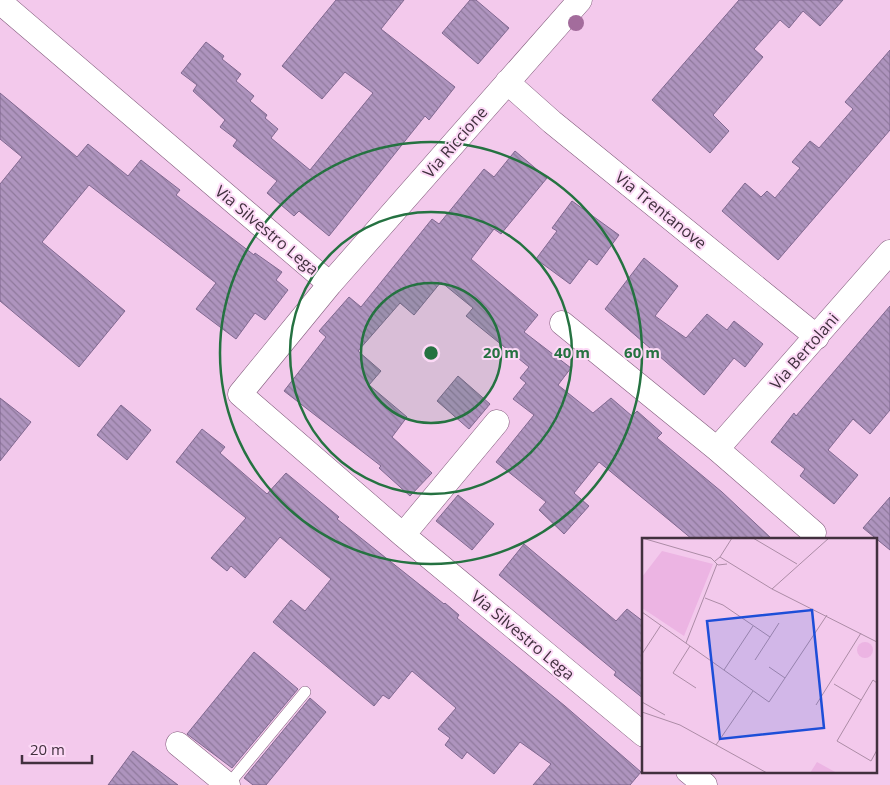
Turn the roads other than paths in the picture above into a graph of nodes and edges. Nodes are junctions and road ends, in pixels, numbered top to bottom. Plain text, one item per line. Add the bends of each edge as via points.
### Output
1 (580, 0) edge
2 (0, 2) edge
3 (507, 82) junction
4 (890, 252) edge
5 (330, 284) junction
6 (562, 323) dead end
7 (817, 337) junction
8 (497, 422) dead end
9 (718, 450) junction
10 (814, 533) dead end
11 (403, 535) junction
12 (305, 692) dead end
13 (642, 733) edge
14 (178, 744) dead end
15 (689, 772) edge
16 (228, 785) edge
17 (705, 785) edge

1 - 3 street, Via Riccione
2 - 5 street, Via Silvestro Lega
3 - 5 street, Via Riccione
3 - 7 street, Via Trentanove
4 - 7 street, Via Bertolani
5 - 11 street, Via Silvestro Lega via 240,394
6 - 9 street
7 - 9 street, Via Bertolani
8 - 11 street
9 - 10 street
11 - 13 street, Via Silvestro Lega
12 - 16 lane
14 - 16 street
15 - 17 street

